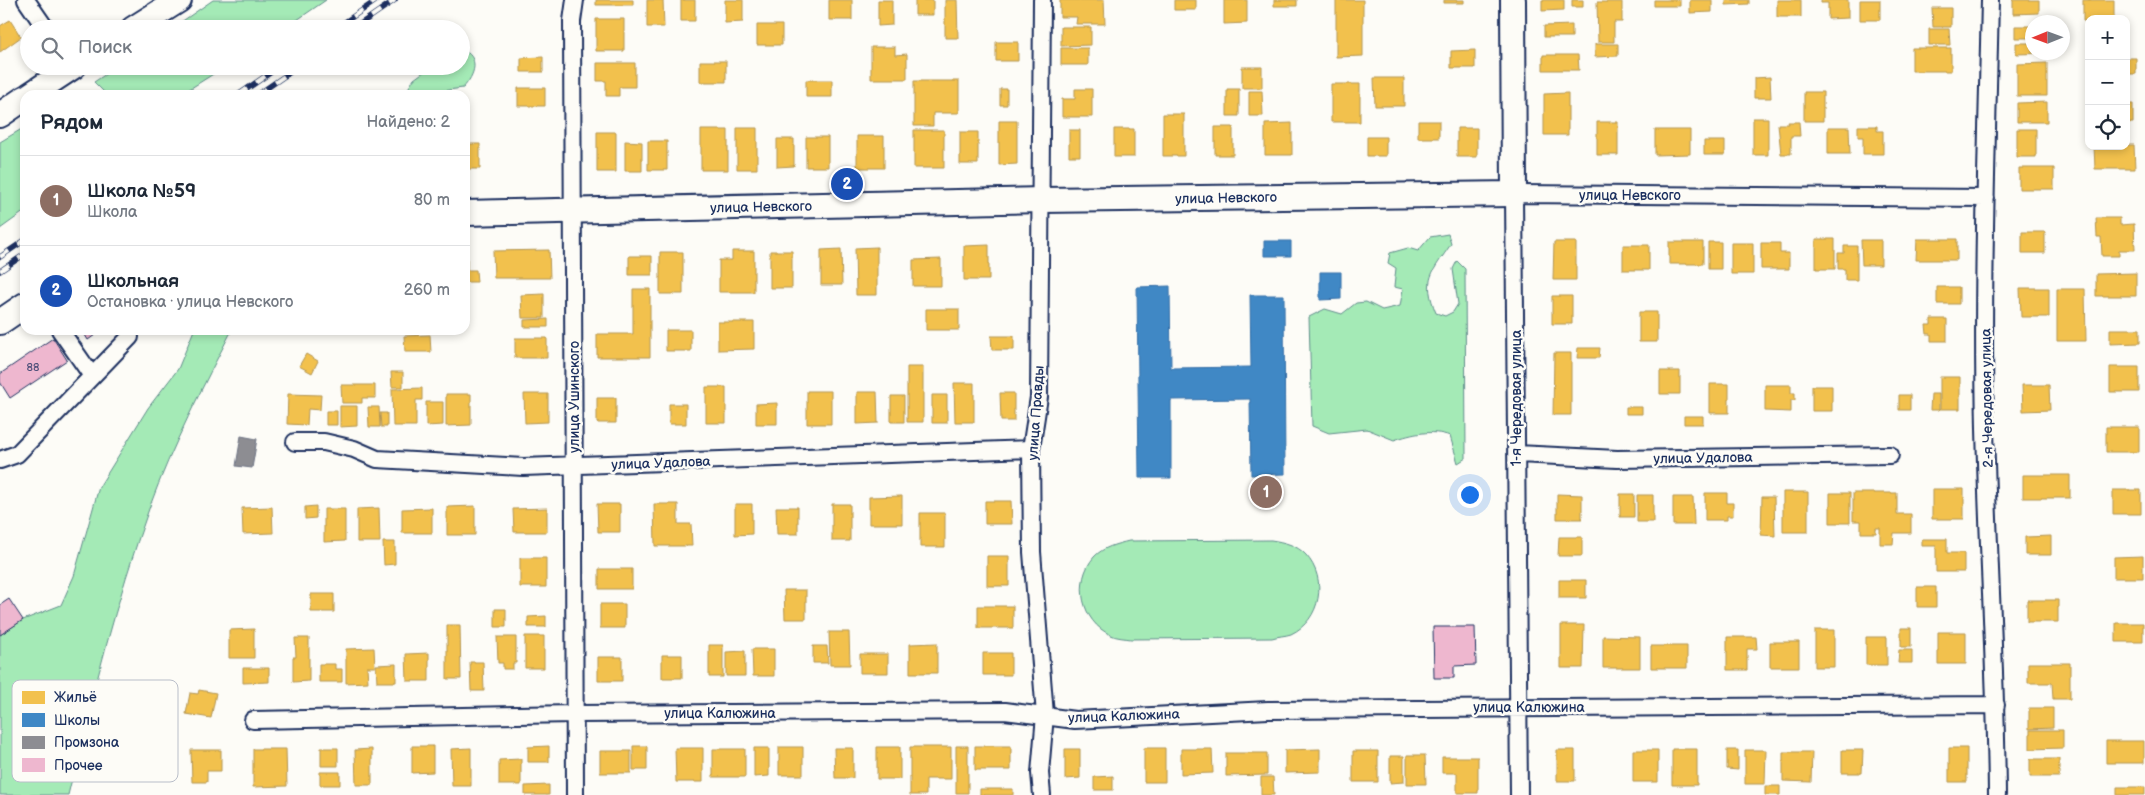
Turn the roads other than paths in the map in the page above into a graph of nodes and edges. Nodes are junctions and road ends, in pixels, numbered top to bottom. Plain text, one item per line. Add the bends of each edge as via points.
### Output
1 (26, 0) edge
2 (179, 0) edge
3 (575, 0) edge
4 (1042, 0) edge
5 (1513, 0) edge
6 (1990, 0) edge
7 (40, 20) edge
8 (147, 20) edge
9 (60, 75) edge
10 (37, 90) edge
11 (20, 101) edge
12 (0, 115) edge
13 (1514, 194) junction
14 (1986, 198) junction
15 (1042, 200) junction
16 (573, 212) junction
17 (470, 213) edge
18 (20, 308) edge
19 (0, 322) edge
20 (63, 335) edge
21 (130, 337) dead end
22 (92, 376) junction
23 (295, 442) dead end
24 (1031, 450) junction
25 (1516, 454) junction
26 (1890, 455) dead end
27 (0, 460) edge
28 (574, 466) junction
29 (1996, 706) junction
30 (1519, 707) junction
31 (575, 714) junction
32 (1046, 715) junction
33 (252, 720) dead end
34 (575, 795) edge
35 (1042, 795) edge
36 (1519, 795) edge
37 (1997, 795) edge

1 - 7 street
2 - 8 main road
3 - 16 street, улица Ушинского via 572,21
4 - 15 street, улица Правды
5 - 13 main road, 1-я Чередовая улица
6 - 14 street, 2-я Чередовая улица
9 - 10 main road
11 - 12 main road
13 - 14 street, улица Невского
13 - 15 main road, улица Невского
13 - 25 street, 1-я Чередовая улица
14 - 29 street, 2-я Чередовая улица via 1986,427
15 - 16 main road, улица Невского
15 - 24 street, улица Правды via 1039,397
16 - 17 main road, улица Невского
16 - 28 street, улица Ушинского
18 - 19 main road
20 - 22 street
21 - 22 street
22 - 27 street via 17,454
23 - 28 street, улица Удалова via 324,442 377,459 523,468
24 - 28 street, улица Удалова
24 - 32 street, улица Правды via 1032,552
25 - 26 street, улица Удалова via 1618,459
25 - 30 street, 1-я Чередовая улица
28 - 31 street, улица Ушинского
29 - 30 street, улица Калюжина
29 - 37 street, 2-я Чередовая улица
30 - 32 street, улица Калюжина via 1268,710 1075,720
30 - 36 street, 1-я Чередовая улица
31 - 32 street, улица Калюжина via 1006,711
31 - 33 street, улица Калюжина
31 - 34 street, улица Ушинского
32 - 35 street, улица Правды via 1040,773

